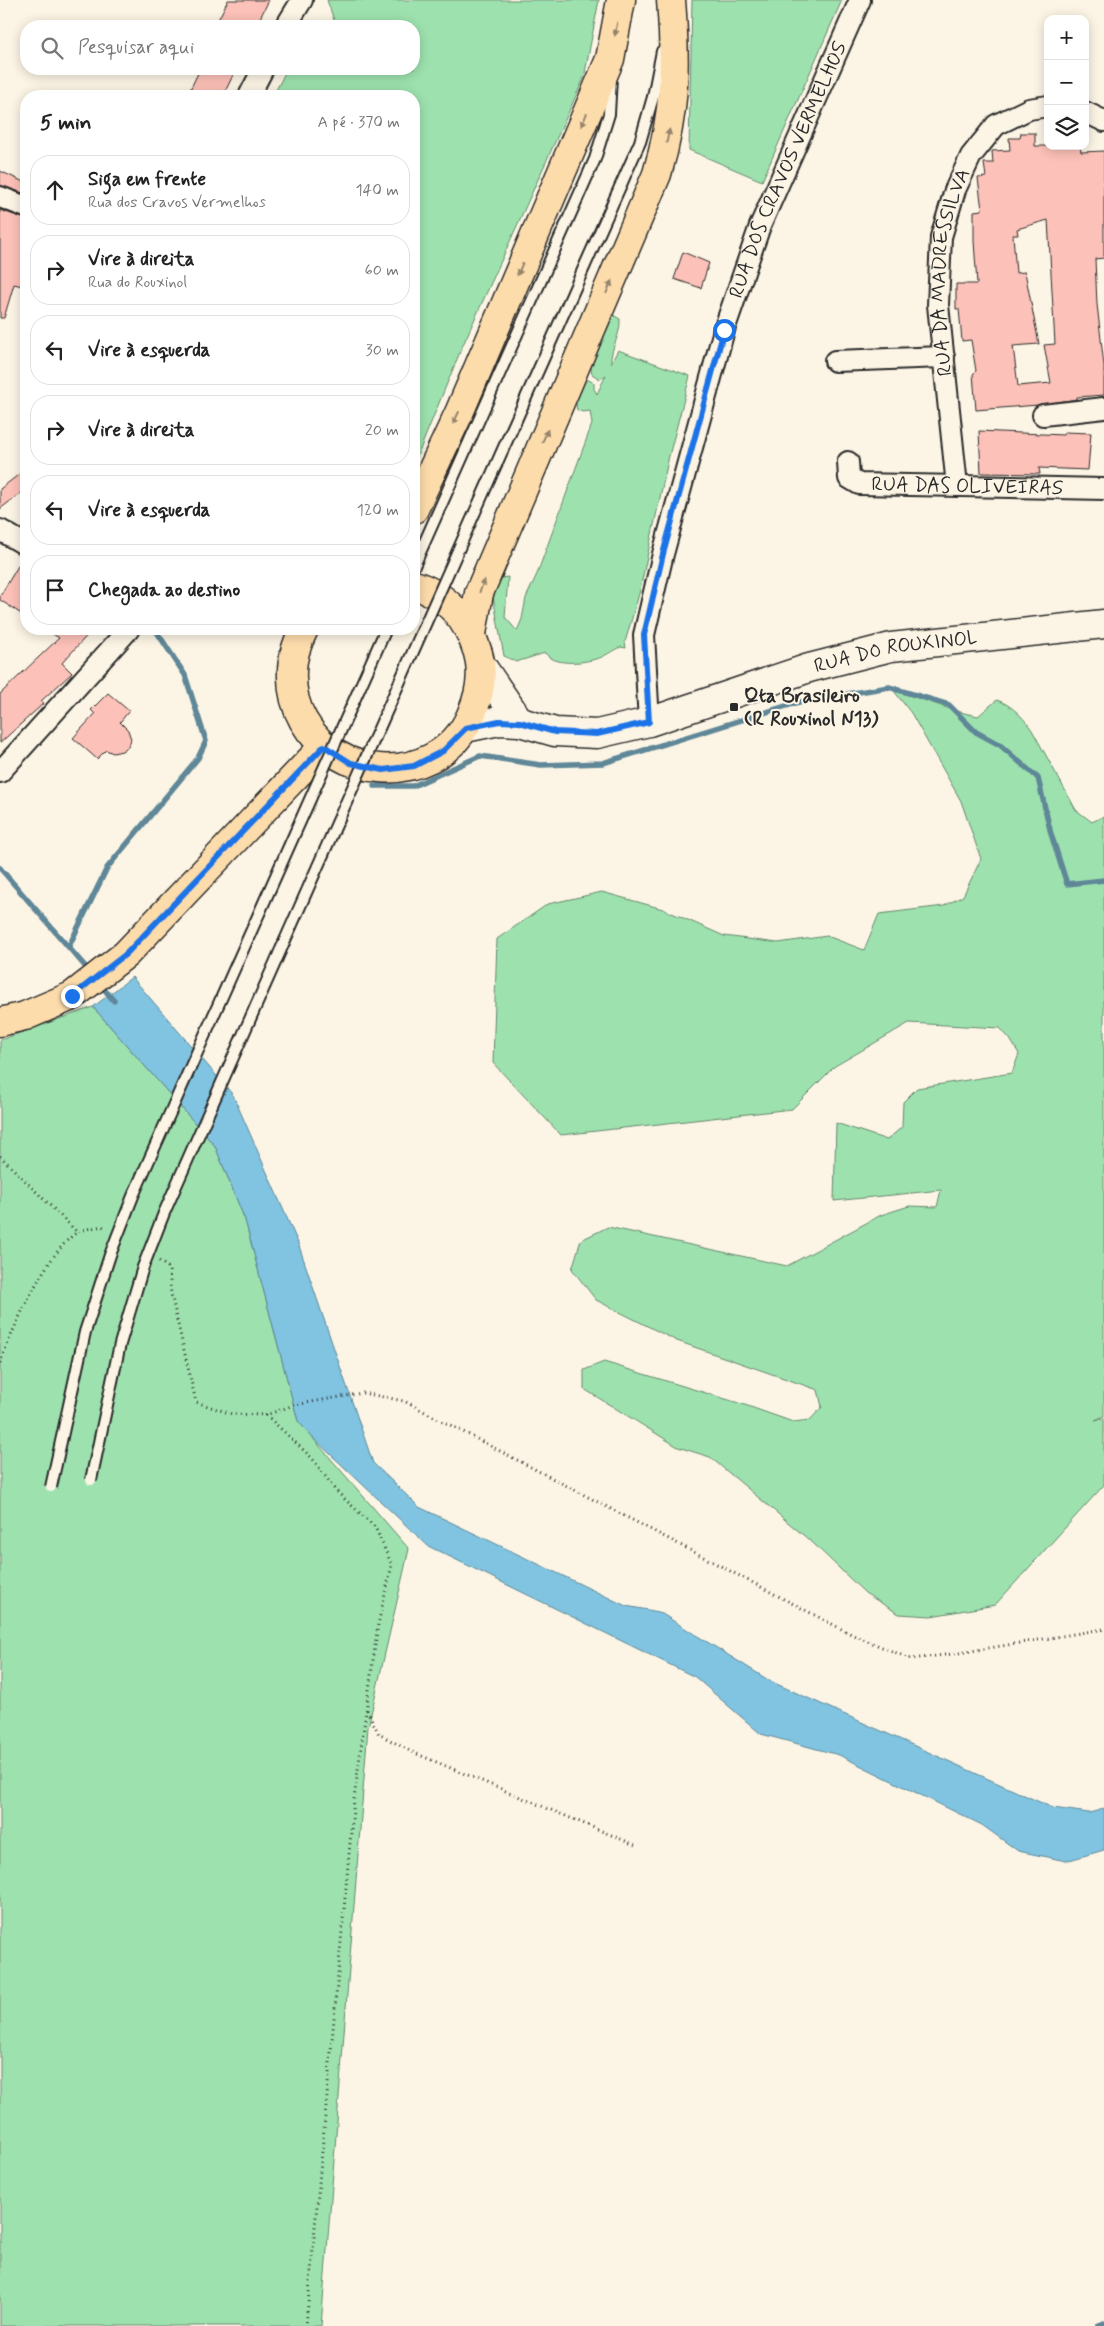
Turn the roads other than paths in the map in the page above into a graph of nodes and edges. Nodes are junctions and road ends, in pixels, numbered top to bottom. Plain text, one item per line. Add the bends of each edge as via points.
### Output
1 (302, 0) edge
2 (621, 0) edge
3 (671, 0) edge
4 (860, 0) edge
5 (290, 20) edge
6 (610, 59) junction
7 (260, 75) edge
8 (252, 90) edge
9 (1044, 107) edge
10 (1089, 114) edge
11 (1104, 121) edge
12 (0, 197) edge
13 (20, 205) edge
14 (944, 357) junction
15 (835, 361) dead end
16 (1104, 408) edge
17 (1042, 415) dead end
18 (848, 462) dead end
19 (957, 486) junction
20 (1104, 489) edge
21 (420, 496) edge
22 (0, 530) edge
23 (20, 542) edge
24 (420, 552) edge
25 (420, 587) edge
26 (1104, 624) edge
27 (472, 634) junction
28 (124, 635) edge
29 (295, 635) edge
30 (383, 635) edge
31 (481, 665) junction
32 (520, 722) junction
33 (649, 722) junction
34 (466, 728) junction
35 (324, 746) junction
36 (0, 772) edge
37 (0, 1022) edge
38 (91, 1480) dead end
39 (50, 1487) dead end

1 - 5 street
2 -> 6 main road
27 -> 3 main road via 479,593 657,174 668,138 673,102 675,56
3 - 38 lane, bridge via 653,97 640,142 143,1267 120,1344
4 - 33 street, RUA DOS CRAVOS VERMELHOS via 760,226 724,330 644,635
6 -> 21 main road via 459,413
6 - 24 lane via 611,93 604,137
7 - 8 street
9 - 14 street, RUA DA MADRESSILVA via 1029,109 996,125 972,156 955,190 941,237 938,304
10 - 11 street
12 - 13 street
14 - 15 street
14 - 19 street, RUA DA MADRESSILVA
16 - 17 street
18 - 19 street, RUA DAS OLIVEIRAS via 849,478 859,484
19 - 20 street, RUA DAS OLIVEIRAS
22 - 23 street
25 - 27 main road via 454,608
26 - 33 main road, RUA DO ROUXINOL via 891,647 809,668
27 - 31 main road
28 - 36 street
29 - 35 main road via 292,673 295,700 306,725
30 - 39 lane, bridge via 133,1196 85,1332
31 - 32 main road
31 - 34 main road via 479,698
32 - 33 main road, RUA DO ROUXINOL via 555,732 597,734
32 - 34 main road, RUA DO ROUXINOL via 499,721
34 - 35 main road via 443,751 414,766 383,770 351,763
35 - 37 main road via 126,954 76,994 29,1014

